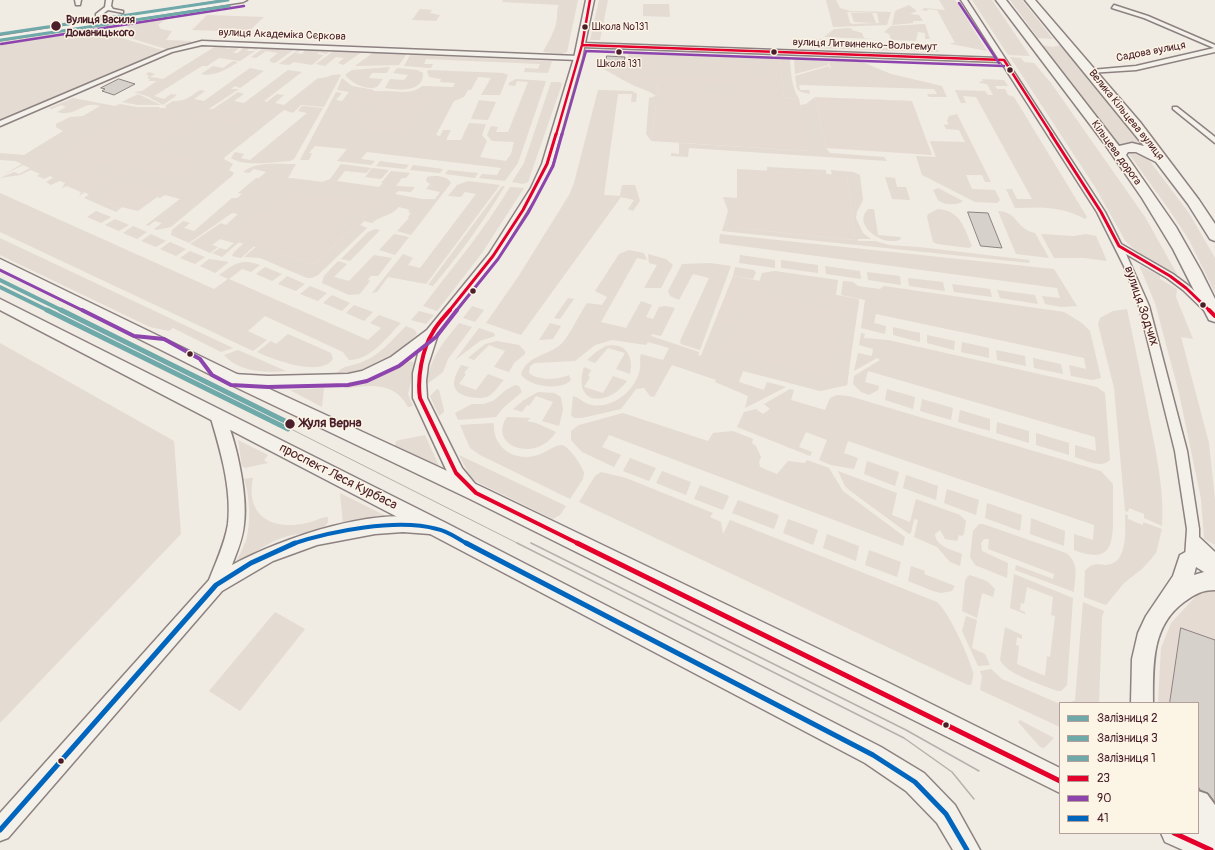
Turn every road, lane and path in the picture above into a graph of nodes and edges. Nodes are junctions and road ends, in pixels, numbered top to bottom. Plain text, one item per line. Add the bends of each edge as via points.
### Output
1 (109, 0) edge
2 (203, 0) edge
3 (242, 0) edge
4 (590, 0) edge
5 (964, 0) edge
6 (1001, 0) edge
7 (1030, 0) edge
8 (109, 7) junction
9 (1114, 7) dead end
10 (120, 12) junction
11 (98, 14) junction
12 (0, 30) edge
13 (1028, 36) junction
14 (0, 38) edge
15 (1053, 42) junction
16 (582, 45) junction
17 (1215, 47) edge
18 (1215, 50) edge
19 (578, 58) junction
20 (1004, 60) junction
21 (1091, 72) junction
22 (1175, 108) dead end
23 (0, 124) edge
24 (1215, 141) edge
25 (1119, 156) junction
26 (1162, 161) junction
27 (1215, 236) edge
28 (1119, 246) junction
29 (0, 263) edge
30 (0, 304) edge
31 (1215, 316) edge
32 (432, 333) junction
33 (234, 379) junction
34 (217, 415) junction
35 (476, 494) junction
36 (439, 529) junction
37 (1190, 555) junction
38 (1215, 560) edge
39 (1213, 576) edge
40 (216, 585) junction
41 (1164, 608) junction
42 (1142, 702) edge
43 (1049, 775) edge
44 (1199, 804) edge
45 (1199, 826) edge
46 (1215, 826) edge
47 (0, 830) edge
48 (1176, 834) edge
49 (1215, 845) edge
50 (967, 850) edge
51 (1212, 850) edge

1 - 8 street
2 - 10 street
3 - 14 street
4 - 16 street
5 - 20 street, вулиця Зодчих
6 - 13 highway, Кільцева дорога
7 - 15 highway, Велика Кільцева вулиця
8 - 10 street
8 - 11 street
9 - 17 street via 1146,16
10 - 11 street
11 - 12 street
13 - 15 highway
13 - 25 highway, Кільцева дорога
15 - 21 highway, Велика Кільцева вулиця
16 - 19 street
16 - 20 street, вулиця Литвиненко-Вольгемут
18 - 21 street, Садова вулиця via 1136,68
19 - 23 street, вулиця Академіка Сєркова via 202,43 170,51
19 - 32 street via 547,164 536,188 493,256
20 - 28 street, вулиця Зодчих via 1101,212
21 - 26 highway, Велика Кільцева вулиця
22 - 24 street
25 - 26 highway via 1122,149 1132,147 1144,150
25 - 31 highway, Кільцева дорога via 1168,226
26 - 27 highway, Велика Кільцева вулиця
28 - 31 street via 1170,276
28 - 37 street, вулиця Зодчих via 1144,306 1181,451 1192,529
29 - 33 main road
30 - 34 main road, проспект Леся Курбаса
32 - 33 street via 396,361 365,375 348,379
32 - 35 street via 419,371 420,398 456,472
33 - 35 main road
34 - 36 main road, проспект Леся Курбаса
34 - 40 street via 224,437 236,506 236,524
35 - 43 main road
36 - 40 street via 411,524 385,525 310,538 251,563
36 - 50 main road, проспект Леся Курбаса via 873,755 915,782 946,814
37 - 38 street
37 - 39 main road via 1193,575
37 - 41 main road via 1180,586
39 - 41 main road via 1184,589
40 - 47 street
41 - 42 main road via 1149,633 1145,650
44 - 46 main road
45 - 49 main road
48 - 51 main road

